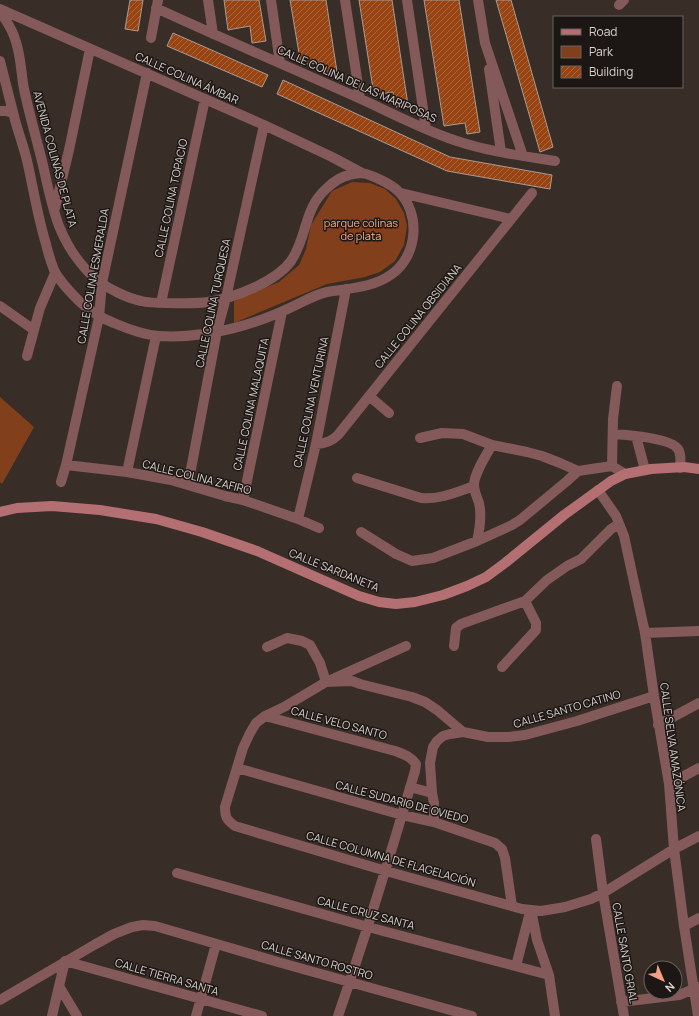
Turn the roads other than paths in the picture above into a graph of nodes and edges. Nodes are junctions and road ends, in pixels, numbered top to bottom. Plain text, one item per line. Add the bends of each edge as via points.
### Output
1 (208, 0) edge
2 (271, 0) edge
3 (345, 0) edge
4 (407, 0) edge
5 (478, 0) edge
6 (157, 4) edge
7 (0, 9) edge
8 (0, 12) edge
9 (213, 34) junction
10 (151, 38) dead end
11 (485, 43) junction
12 (90, 49) junction
13 (0, 61) edge
14 (280, 63) junction
15 (147, 73) junction
16 (360, 98) junction
17 (205, 99) junction
18 (0, 111) edge
19 (13, 114) junction
20 (264, 125) junction
21 (426, 129) junction
22 (501, 152) junction
23 (523, 156) junction
24 (555, 161) dead end
25 (362, 173) junction
26 (401, 193) junction
27 (532, 193) dead end
28 (54, 210) junction
29 (511, 219) junction
30 (55, 273) junction
31 (102, 284) junction
32 (346, 289) junction
33 (226, 298) junction
34 (161, 303) junction
35 (0, 306) edge
36 (282, 312) junction
37 (99, 317) junction
38 (34, 330) junction
39 (217, 331) junction
40 (156, 336) junction
41 (27, 356) dead end
42 (617, 386) dead end
43 (369, 396) junction
44 (389, 413) dead end
45 (613, 434) junction
46 (636, 436) junction
47 (420, 438) dead end
48 (316, 444) junction
49 (492, 445) junction
50 (66, 465) junction
51 (612, 466) junction
52 (680, 468) junction
53 (699, 468) edge
54 (645, 470) junction
55 (578, 471) junction
56 (127, 472) junction
57 (625, 474) junction
58 (357, 478) dead end
59 (61, 482) dead end
60 (188, 486) junction
61 (474, 486) junction
62 (598, 490) junction
63 (243, 500) junction
64 (0, 512) edge
65 (298, 519) junction
66 (618, 520) junction
67 (319, 528) dead end
68 (362, 532) dead end
69 (477, 541) junction
70 (525, 601) junction
71 (699, 631) edge
72 (645, 633) junction
73 (406, 646) dead end
74 (454, 646) dead end
75 (267, 647) dead end
76 (502, 667) dead end
77 (326, 682) junction
78 (654, 696) junction
79 (699, 703) edge
80 (265, 716) junction
81 (658, 725) junction
82 (463, 732) junction
83 (237, 768) junction
84 (699, 768) edge
85 (669, 784) junction
86 (410, 787) junction
87 (432, 793) junction
88 (402, 815) junction
89 (434, 822) junction
90 (699, 836) edge
91 (596, 839) dead end
92 (674, 849) junction
93 (386, 871) junction
94 (177, 873) dead end
95 (603, 893) junction
96 (512, 906) junction
97 (531, 910) junction
98 (699, 918) edge
99 (368, 926) junction
100 (684, 926) junction
101 (216, 944) junction
102 (65, 961) junction
103 (516, 966) junction
104 (549, 975) junction
105 (350, 982) junction
106 (59, 986) junction
107 (696, 988) edge
108 (201, 999) junction
109 (0, 1000) edge
110 (622, 1002) junction
111 (52, 1016) edge
112 (77, 1016) edge
113 (196, 1016) edge
114 (262, 1016) edge
115 (338, 1016) edge
116 (472, 1016) edge
117 (555, 1016) edge
118 (624, 1016) edge
119 (698, 1016) edge

1 - 9 street
2 - 14 street
3 - 16 street
4 - 21 street
5 - 11 street
6 - 9 street, CALLE COLINA DE LAS MARIPOSAS
6 - 10 street
7 - 12 street, CALLE COLINA ÁMBAR
8 - 28 street, AVENIDA COLINAS DE PLATA via 16,40 31,121
9 - 14 street, CALLE COLINA DE LAS MARIPOSAS
11 - 22 street
11 - 23 street
12 - 15 street, CALLE COLINA ÁMBAR
12 - 28 street
13 - 19 street
14 - 16 street, CALLE COLINA DE LAS MARIPOSAS
15 - 17 street, CALLE COLINA ÁMBAR
15 - 31 street, CALLE COLINA ESMERALDA
16 - 21 street, CALLE COLINA DE LAS MARIPOSAS
17 - 20 street, CALLE COLINA ÁMBAR
17 - 34 street, CALLE COLINA TOPACIO
18 - 19 street
19 - 30 street
20 - 25 street, CALLE COLINA ÁMBAR
20 - 33 street, CALLE COLINA TURQUESA
21 - 22 street, CALLE COLINA DE LAS MARIPOSAS via 459,142
22 - 23 street, CALLE COLINA DE LAS MARIPOSAS
23 - 24 street, CALLE COLINA DE LAS MARIPOSAS
25 - 26 street via 387,182
25 - 33 street, AVENIDA COLINAS DE PLATA via 346,175 320,194 311,208 299,245 290,262 279,273 263,284
26 - 29 street
26 - 32 street via 408,203 414,224 410,252 392,274 380,281
27 - 29 street, CALLE COLINA OBSIDIANA
28 - 31 street, AVENIDA COLINAS DE PLATA via 67,242 91,274
29 - 43 street, CALLE COLINA OBSIDIANA
30 - 37 street via 70,292
30 - 38 street
31 - 34 street, AVENIDA COLINAS DE PLATA via 130,298
31 - 37 street, CALLE COLINA ESMERALDA
32 - 36 street via 323,293
32 - 48 street, CALLE COLINA VENTURINA
33 - 34 street, AVENIDA COLINAS DE PLATA via 206,302
33 - 39 street, CALLE COLINA TURQUESA
35 - 38 street
36 - 39 street via 242,326
36 - 63 street, CALLE COLINA MALAQUITA
37 - 40 street via 128,329
37 - 50 street, CALLE COLINA ESMERALDA
38 - 41 street
39 - 40 street via 190,336
39 - 60 street, CALLE COLINA TURQUESA
40 - 56 street
42 - 45 street
43 - 44 street
43 - 48 street, CALLE COLINA OBSIDIANA via 335,438
45 - 46 street
45 - 51 street
46 - 52 street via 671,443 678,448
46 - 54 street
47 - 49 street via 442,433 458,433
48 - 65 street, CALLE COLINA VENTURINA
49 - 55 street via 542,456
49 - 61 street via 480,467
50 - 56 street, CALLE COLINA ZAFIRO
50 - 59 street, CALLE COLINA ESMERALDA
51 - 55 street
51 - 57 street
52 - 53 street, CALLE SARDANETA
52 - 54 street, CALLE SARDANETA
54 - 57 street, CALLE SARDANETA
55 - 69 street via 520,520
56 - 60 street, CALLE COLINA ZAFIRO via 171,480
57 - 62 street, CALLE SARDANETA
58 - 61 street via 428,499
60 - 63 street, CALLE COLINA ZAFIRO
61 - 69 street via 481,517
62 - 64 street, CALLE SARDANETA via 486,577 443,596 396,604 359,596 258,552 156,519 52,506 17,508
62 - 66 street, CALLE SELVA AMAZÓNICA
63 - 65 street, CALLE COLINA ZAFIRO
65 - 67 street, CALLE COLINA ZAFIRO
66 - 70 street via 580,559 546,580
66 - 72 street, CALLE SELVA AMAZÓNICA via 624,536
68 - 69 street via 412,561 433,558
70 - 74 street via 461,624 456,628
70 - 76 street via 536,623 536,630
71 - 72 street
72 - 78 street, CALLE SELVA AMAZÓNICA
73 - 77 street
75 - 77 street via 288,638 310,645 320,663
77 - 80 street
77 - 82 street via 352,680 412,697 438,710
78 - 81 street, CALLE SELVA AMAZÓNICA
78 - 82 street, CALLE SANTO CATINO via 525,735 488,737
79 - 81 street
80 - 83 street via 256,723 250,733
80 - 86 street, CALLE VELO SANTO via 406,755 416,764
81 - 85 street, CALLE SELVA AMAZÓNICA
82 - 87 street via 443,736 433,747 430,763
83 - 88 street, CALLE SUDARIO DE OVIEDO
83 - 93 street, CALLE COLUMNA DE FLAGELACIÓN via 225,807 228,821 235,826
84 - 85 street
85 - 92 street, CALLE SELVA AMAZÓNICA
86 - 87 street
86 - 88 street
87 - 89 street
88 - 89 street, CALLE SUDARIO DE OVIEDO
88 - 93 street
89 - 96 street, CALLE SUDARIO DE OVIEDO via 488,840 502,849
90 - 92 street, CALLE COLUMNA DE FLAGELACIÓN
91 - 95 street, CALLE SANTO GRIAL
92 - 95 street, CALLE COLUMNA DE FLAGELACIÓN
92 - 100 street, CALLE SELVA AMAZÓNICA
93 - 96 street, CALLE COLUMNA DE FLAGELACIÓN
93 - 99 street
94 - 99 street, CALLE CRUZ SANTA
95 - 97 street, CALLE COLUMNA DE FLAGELACIÓN via 590,900 565,907
95 - 110 street, CALLE SANTO GRIAL
96 - 97 street, CALLE COLUMNA DE FLAGELACIÓN
97 - 103 street
97 - 104 street via 537,940
98 - 100 street
99 - 103 street, CALLE CRUZ SANTA
99 - 105 street
100 - 107 street, CALLE SELVA AMAZÓNICA
101 - 102 street, CALLE SANTO ROSTRO via 155,926 143,925 114,934
101 - 105 street, CALLE SANTO ROSTRO
101 - 108 street
102 - 106 street
102 - 108 street, CALLE TIERRA SANTA
102 - 109 street, CALLE SANTO ROSTRO
103 - 104 street, CALLE CRUZ SANTA
104 - 117 street
105 - 115 street
105 - 116 street, CALLE SANTO ROSTRO
106 - 111 street
106 - 112 street
107 - 110 street via 679,995
107 - 119 street, CALLE SELVA AMAZÓNICA
108 - 113 street
108 - 114 street, CALLE TIERRA SANTA
110 - 118 street, CALLE SANTO GRIAL

